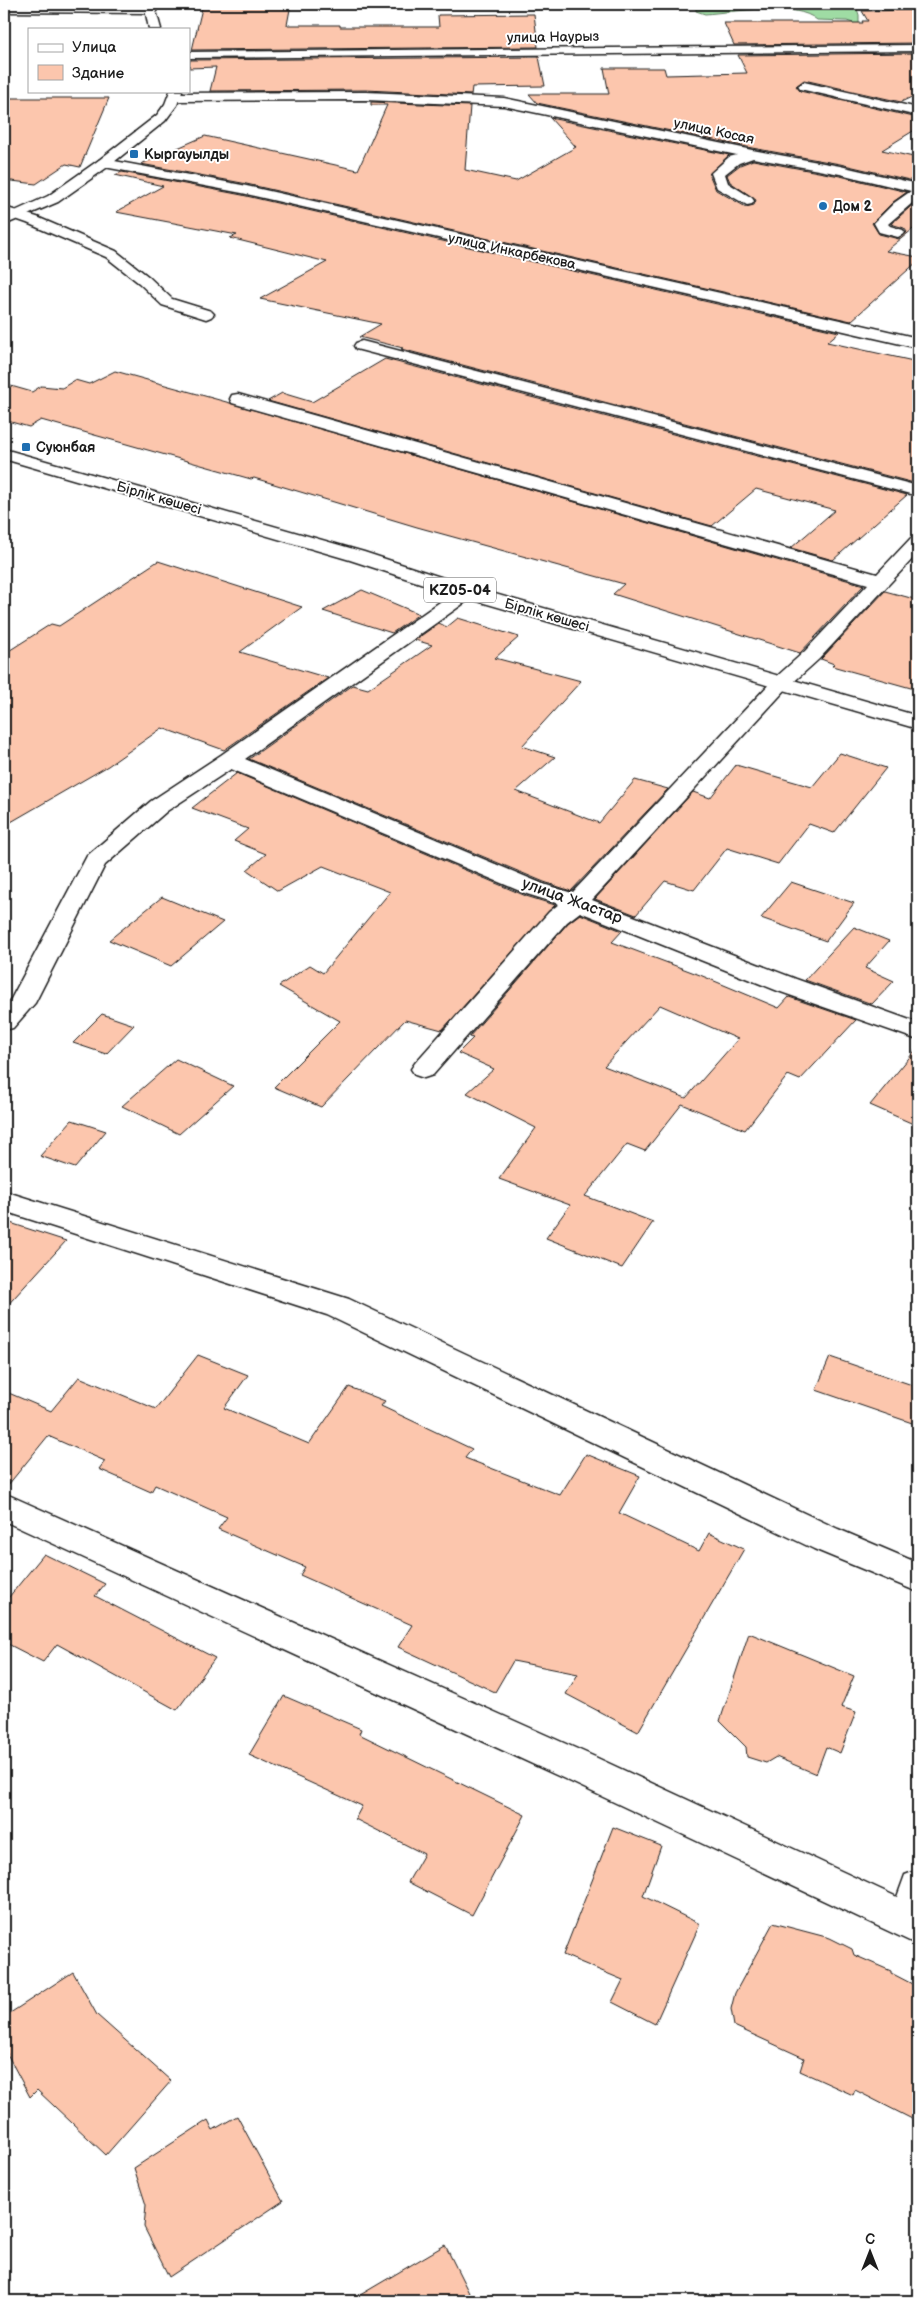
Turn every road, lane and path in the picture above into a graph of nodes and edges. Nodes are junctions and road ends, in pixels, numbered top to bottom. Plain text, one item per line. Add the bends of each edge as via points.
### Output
1 (149, 7) edge
2 (4, 8) edge
3 (155, 28) edge
4 (918, 48) edge
5 (190, 55) edge
6 (804, 86) dead end
7 (176, 94) edge
8 (918, 112) edge
9 (752, 154) junction
10 (104, 163) junction
11 (855, 182) dead end
12 (917, 189) edge
13 (747, 201) dead end
14 (8, 216) edge
15 (898, 233) dead end
16 (206, 314) dead end
17 (918, 343) edge
18 (362, 346) dead end
19 (238, 399) dead end
20 (4, 454) edge
21 (918, 491) edge
22 (918, 542) edge
23 (880, 581) junction
24 (467, 592) junction
25 (781, 683) junction
26 (918, 723) edge
27 (229, 760) junction
28 (577, 902) junction
29 (4, 1022) edge
30 (918, 1032) edge
31 (424, 1069) dead end
32 (4, 1201) edge
33 (4, 1506) edge
34 (918, 1578) edge
35 (915, 1912) edge

1 - 2 street
1 - 3 street
4 - 5 street, улица Наурыз
6 - 8 street
7 - 9 street, улица Косая via 366,96 504,102
7 - 10 street via 161,118
9 - 12 street, улица Косая via 840,170
9 - 13 street via 734,160 718,173 722,184
10 - 14 street via 53,199
10 - 17 street, улица Инкарбекова via 628,275
11 - 12 street
12 - 15 street via 881,223 884,229
14 - 16 street via 90,243 112,254 166,302
18 - 21 street
19 - 23 street
20 - 24 street, Бірлік көшесі / KZ05-04 via 357,556
22 - 23 street
23 - 25 street
24 - 25 street, Бірлік көшесі / KZ05-04
24 - 27 street
25 - 26 street, Бірлік көшесі / KZ05-04
25 - 28 street
27 - 28 street, улица Жастар via 535,889
27 - 29 street via 159,806 95,861 22,1003
28 - 30 street, улица Жастар via 787,985
28 - 31 street via 558,916
32 - 34 street via 338,1307 826,1539
33 - 35 street via 580,1768

